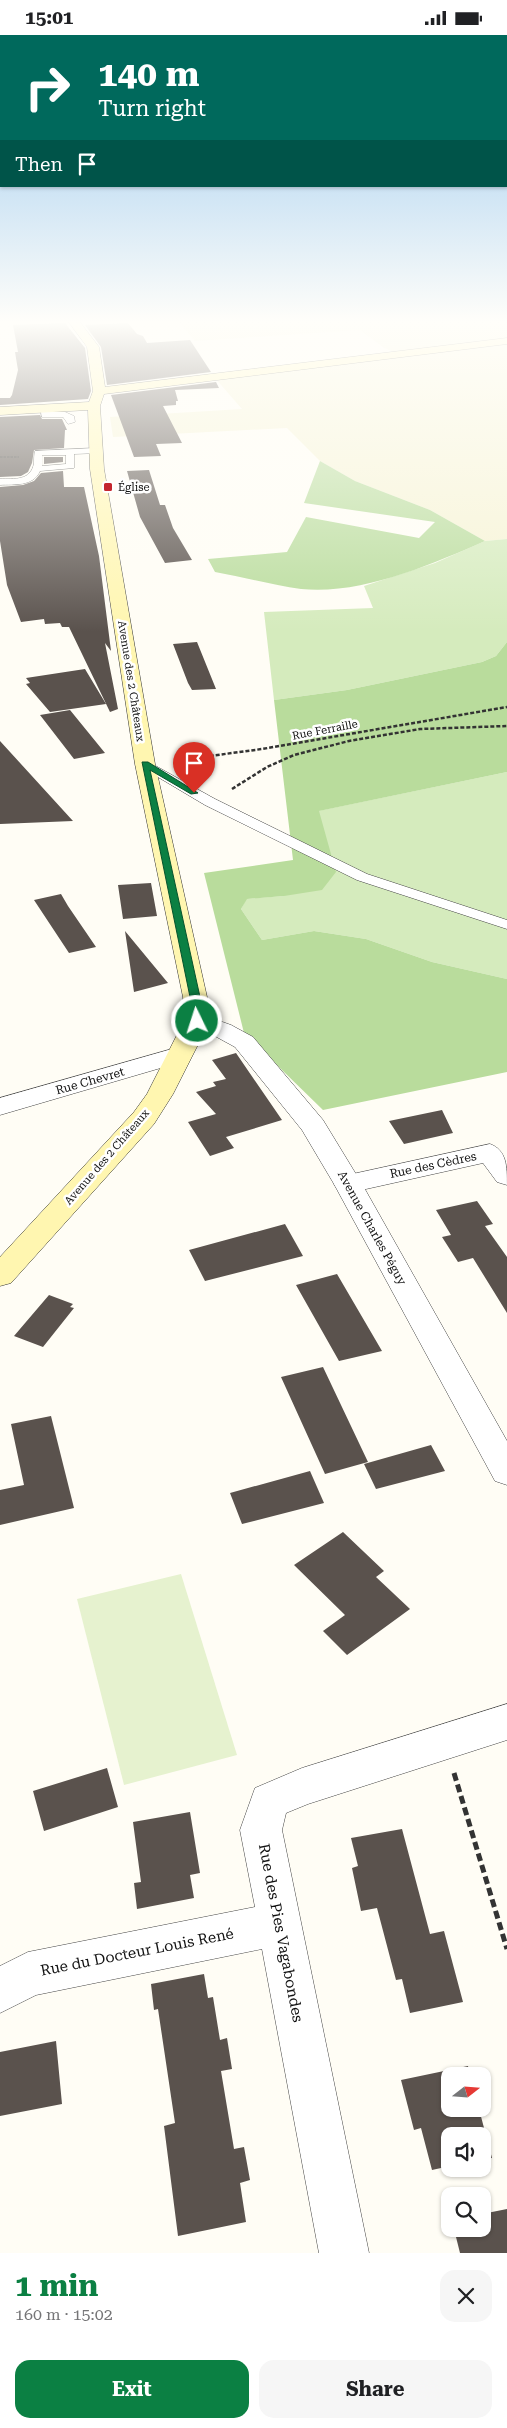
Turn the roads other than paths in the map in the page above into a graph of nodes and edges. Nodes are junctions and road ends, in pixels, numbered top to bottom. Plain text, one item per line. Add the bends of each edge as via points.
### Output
1 (96, 425) edge
2 (96, 451) junction
3 (70, 452) junction
4 (36, 469) junction
5 (0, 482) edge
6 (145, 763) junction
7 (507, 925) edge
8 (197, 1021) junction
9 (179, 1055) junction
10 (0, 1107) edge
11 (507, 1176) edge
12 (348, 1184) junction
13 (0, 1276) edge
14 (507, 1472) edge
15 (507, 1722) edge
16 (278, 1924) junction
17 (0, 1991) edge
18 (344, 2253) edge

1 - 2 main road, Avenue des 2 Châteaux
2 - 3 lane
2 - 6 main road, Avenue des 2 Châteaux
3 - 4 lane via 38,453
3 - 4 lane via 71,466
4 - 5 lane via 33,476 24,481
6 - 7 lane via 210,802 362,877
6 - 8 main road, Avenue des 2 Châteaux via 195,997
8 - 9 main road, Avenue des 2 Châteaux
8 - 12 street, Avenue Charles Péguy via 244,1042 313,1126
9 - 10 street, Rue Chevret
9 - 13 main road, Avenue des 2 Châteaux via 144,1119
11 - 12 street, Rue des Cèdres via 490,1153
12 - 14 street, Avenue Charles Péguy
15 - 16 street, Rue des Pies Vagabondes via 302,1787 270,1801 261,1830
16 - 17 street, Rue du Docteur Louis René via 28,1974
16 - 18 street, Rue des Pies Vagabondes

